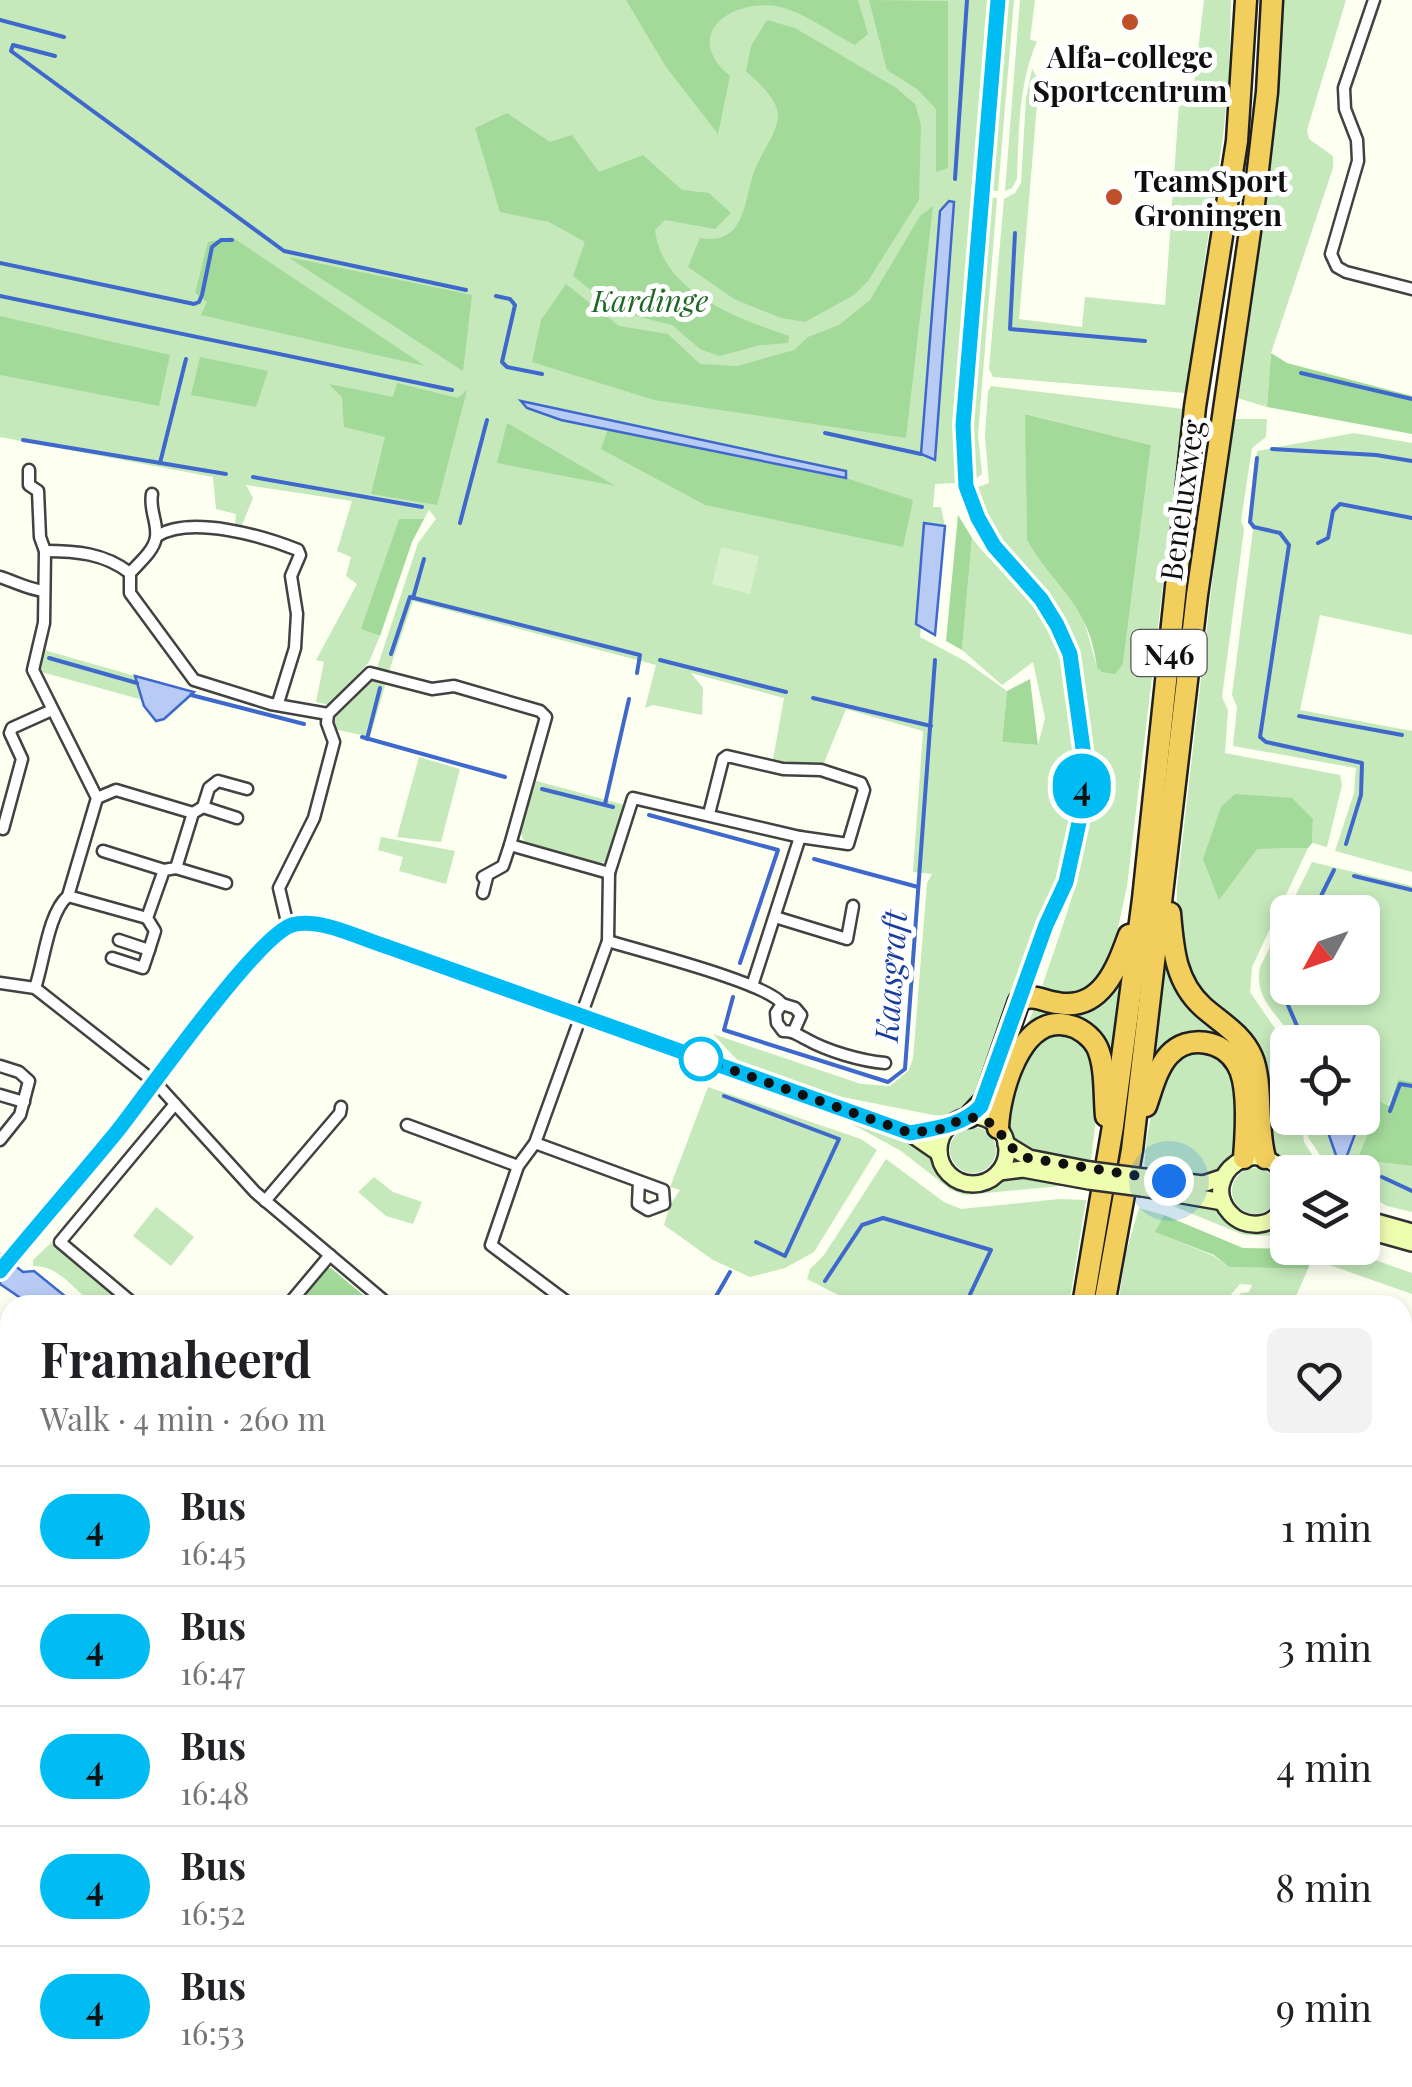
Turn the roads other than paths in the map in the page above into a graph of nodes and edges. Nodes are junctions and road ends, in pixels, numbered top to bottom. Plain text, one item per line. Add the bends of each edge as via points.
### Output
1 (1246, 0) edge
2 (1272, 0) edge
3 (1374, 0) edge
4 (1412, 288) edge
5 (29, 470) dead end
6 (152, 494) dead end
7 (156, 536) junction
8 (44, 551) junction
9 (130, 572) junction
10 (0, 577) edge
11 (44, 591) junction
12 (278, 703) junction
13 (52, 710) junction
14 (328, 714) junction
15 (247, 789) dead end
16 (96, 798) junction
17 (198, 810) junction
18 (709, 814) junction
19 (236, 818) dead end
20 (3, 829) dead end
21 (800, 836) junction
22 (510, 845) junction
23 (103, 850) dead end
24 (170, 869) junction
25 (609, 873) junction
26 (1166, 876) junction
27 (226, 884) dead end
28 (483, 893) dead end
29 (68, 896) junction
30 (1143, 899) junction
31 (853, 906) dead end
32 (775, 917) junction
33 (147, 918) junction
34 (288, 926) junction
35 (847, 939) junction
36 (118, 940) dead end
37 (608, 941) junction
38 (149, 950) junction
39 (849, 953) dead end
40 (112, 958) dead end
41 (0, 983) edge
42 (752, 986) junction
43 (36, 988) junction
44 (782, 1004) junction
45 (581, 1015) junction
46 (794, 1031) junction
47 (886, 1063) dead end
48 (0, 1066) edge
49 (156, 1083) junction
50 (0, 1096) edge
51 (24, 1102) junction
52 (175, 1104) junction
53 (341, 1108) dead end
54 (970, 1117) junction
55 (407, 1126) dead end
56 (948, 1128) junction
57 (910, 1133) junction
58 (1002, 1136) junction
59 (0, 1140) edge
60 (535, 1144) junction
61 (1109, 1150) junction
62 (1132, 1150) junction
63 (939, 1153) junction
64 (1244, 1158) junction
65 (1265, 1158) junction
66 (1270, 1162) edge
67 (518, 1166) junction
68 (999, 1172) junction
69 (1089, 1175) junction
70 (1224, 1176) junction
71 (639, 1181) dead end
72 (1143, 1183) junction
73 (265, 1201) junction
74 (1223, 1202) junction
75 (1270, 1220) edge
76 (1380, 1223) edge
77 (1412, 1232) edge
78 (1380, 1234) edge
79 (1412, 1243) edge
80 (330, 1255) junction
81 (0, 1271) edge
82 (123, 1295) edge
83 (296, 1295) edge
84 (377, 1295) edge
85 (558, 1295) edge
86 (1085, 1295) edge
87 (1106, 1295) edge

1 - 30 highway, Beneluxweg / N46 via 1237,142 1195,407
2 - 26 highway, Beneluxweg / N46 via 1267,92 1197,595
3 - 4 street via 1344,88 1358,161 1331,254 1346,272
5 - 8 street via 29,485 38,491
6 - 7 street
7 - 9 street
7 - 12 street via 168,529 246,532 298,550 291,576 295,648
8 - 9 street via 76,550 114,560
8 - 11 street
9 - 12 street via 130,593 194,680
10 - 11 street
11 - 13 street via 33,670
12 - 14 street
13 - 16 street
13 - 20 street via 12,728 22,758
14 - 22 street via 370,673 432,689 454,686 540,711 546,717
14 - 34 street via 334,742 314,818 280,888
15 - 17 street via 218,781
16 - 17 street via 116,790
16 - 29 street
17 - 19 street
17 - 24 street
18 - 21 street
18 - 21 street via 727,756 861,783 848,844
18 - 25 street via 633,798
21 - 32 street
22 - 25 street
22 - 28 street via 503,866 485,877
23 - 24 street
24 - 27 street
24 - 33 street
25 - 37 street
26 - 62 highway, Beneluxweg / N46
26 - 65 highway, N46 via 1178,968 1256,1067
29 - 33 street
29 - 43 street via 58,904
30 - 54 highway, N46 via 1114,976 1099,992 1070,1004 1032,996 1020,1002 985,1100
30 - 61 highway, Beneluxweg / N46
31 - 35 street
32 - 35 street
32 - 42 street
33 - 38 street via 155,931
34 - 45 street via 309,923
34 - 49 street via 242,970
35 - 39 street
36 - 38 street
37 - 42 street
37 - 45 street
38 - 40 street via 144,968
41 - 43 street
42 - 44 street
43 - 49 street
44 - 46 street via 802,1015
44 - 46 street via 777,1023
45 - 57 street
45 - 60 street
46 - 47 street
48 - 51 street via 29,1081
49 - 52 street
49 - 81 street
50 - 51 street
51 - 59 street
52 - 73 street
52 - 82 street via 60,1242
53 - 73 street
54 - 56 street
54 - 58 street via 987,1120
55 - 67 street
56 - 57 street
56 - 63 street
57 - 63 street
58 - 61 highway, N46 via 1000,1109 1027,1037 1049,1024 1065,1024 1098,1050
58 - 68 street
58 - 69 street via 1028,1158
60 - 67 street
60 - 71 street
61 - 86 highway, Beneluxweg / N46
62 - 64 highway, N46 via 1166,1058 1202,1042 1238,1064
62 - 87 highway, Beneluxweg / N46
63 - 68 street via 946,1170 962,1182 982,1183
64 - 65 street
64 - 70 street
65 - 66 street
67 - 85 street via 490,1244
68 - 69 street
69 - 72 street, bridge
70 - 72 street via 1203,1184
70 - 74 street
72 - 74 street
73 - 80 street
74 - 75 street via 1250,1224
76 - 77 street
78 - 79 street
80 - 83 street
80 - 84 street

